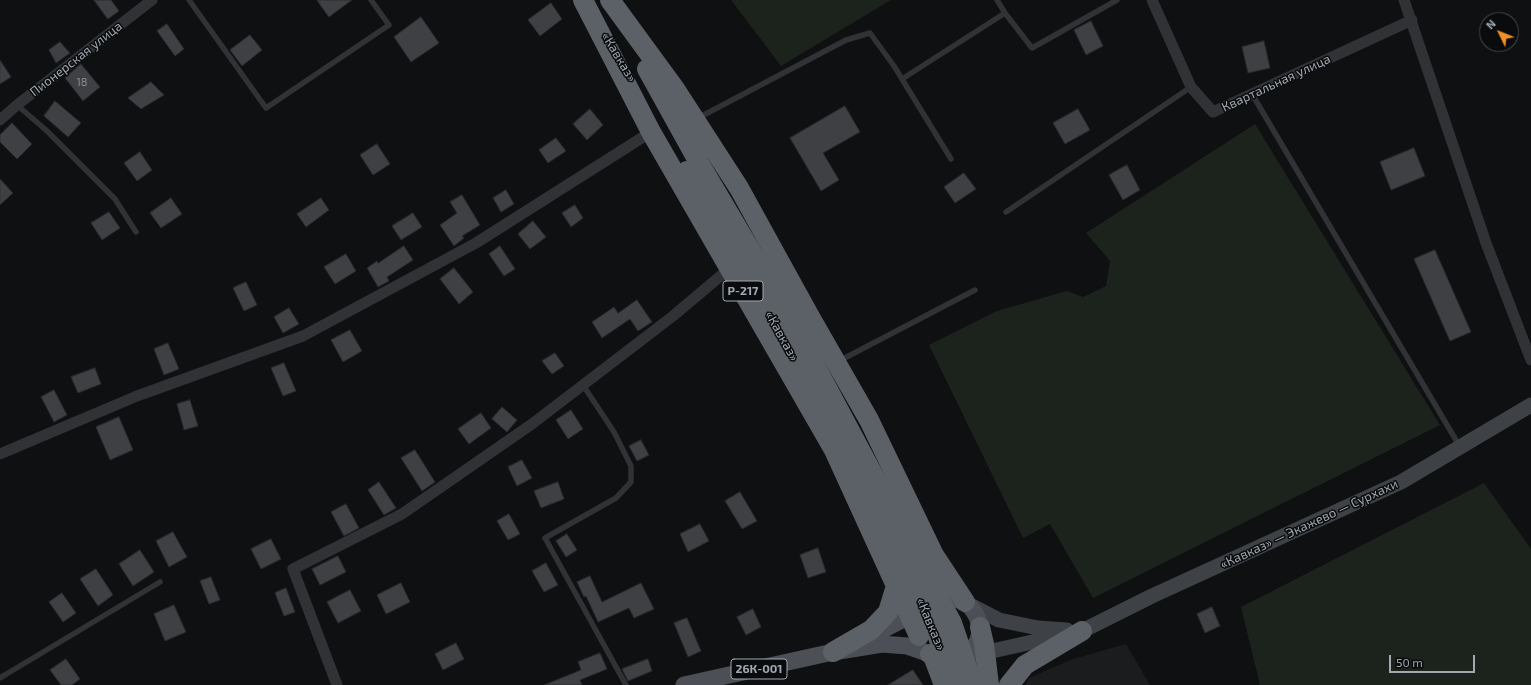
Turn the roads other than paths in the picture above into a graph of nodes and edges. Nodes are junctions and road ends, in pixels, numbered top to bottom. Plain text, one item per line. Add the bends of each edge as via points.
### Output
1 (152, 0) edge
2 (189, 0) edge
3 (371, 0) edge
4 (584, 0) edge
5 (609, 0) edge
6 (997, 0) edge
7 (1117, 0) edge
8 (1152, 0) edge
9 (1404, 0) edge
10 (1005, 13) junction
11 (1412, 20) junction
12 (902, 79) junction
13 (1191, 87) junction
14 (1252, 94) junction
15 (17, 105) junction
16 (0, 120) edge
17 (695, 120) junction
18 (651, 132) junction
19 (951, 159) dead end
20 (693, 166) junction
21 (1006, 212) dead end
22 (136, 232) dead end
23 (730, 268) junction
24 (975, 290) dead end
25 (1531, 360) edge
26 (837, 362) junction
27 (583, 385) junction
28 (1531, 405) edge
29 (1460, 447) junction
30 (0, 454) edge
31 (160, 582) dead end
32 (896, 586) junction
33 (965, 602) junction
34 (927, 607) junction
35 (909, 617) junction
36 (980, 627) junction
37 (1082, 631) junction
38 (919, 636) junction
39 (833, 652) junction
40 (986, 653) junction
41 (932, 655) junction
42 (960, 658) junction
43 (0, 678) edge
44 (337, 685) edge
45 (626, 685) edge
46 (684, 685) edge
47 (944, 685) edge
48 (955, 685) edge
49 (973, 685) edge
50 (989, 685) edge
51 (1008, 685) edge

1 - 15 street, Пионерская улица
2 - 3 lane via 266,108 390,25
4 - 18 highway, Р-217
4 - 20 highway, «Кавказ» / Р-217
5 - 17 highway
5 - 20 highway, «Кавказ» / Р-217
6 - 10 lane
7 - 10 lane via 1032,48
8 - 13 street, Квартальная улица
9 - 11 street
10 - 12 lane
11 - 14 street, Квартальная улица
11 - 25 street via 1486,242
12 - 17 lane via 870,33 846,40
12 - 19 lane
13 - 14 street, Квартальная улица via 1213,112
13 - 21 lane
14 - 29 lane
15 - 16 street, Пионерская улица
15 - 22 lane via 47,131 115,199
17 - 26 highway via 738,188
18 - 23 highway, Р-217
18 - 30 street via 476,243 303,336 137,396
20 - 48 highway, «Кавказ» / Р-217, bridge via 906,568 938,634
20 - 49 highway, «Кавказ» / Р-217, bridge via 783,305 952,623
23 - 27 street via 673,316
23 - 32 highway, Р-217 via 834,450
24 - 26 lane
26 - 33 highway via 869,420 934,555
27 - 44 street via 532,424 402,514 293,569
27 - 45 lane via 614,432 631,466 631,482 616,498 545,538
28 - 29 main road, «Кавказ» — Экажево — Сурхахи
29 - 37 main road, «Кавказ» — Экажево — Сурхахи via 1401,482 1152,596
31 - 43 lane
32 - 35 highway
32 - 39 highway via 888,612 872,630
33 - 34 main road via 945,598
33 - 36 main road via 978,617
33 - 37 main road via 1005,621 1038,628
34 - 35 main road
34 - 38 main road via 921,616
35 - 38 highway
35 - 39 main road
36 - 40 highway
36 - 42 main road via 975,646
37 - 40 main road, «Кавказ» — Экажево — Сурхахи
37 - 51 highway via 1026,665
38 - 41 main road via 923,646
39 - 41 main road via 882,644 907,646
39 - 46 main road, 26К-001
40 - 42 main road, «Кавказ» — Экажево — Сурхахи
40 - 50 highway
41 - 42 main road via 946,660
41 - 47 highway, «Кавказ»

